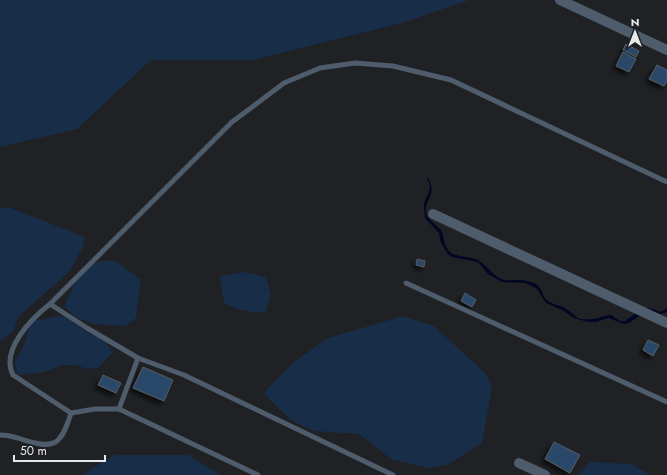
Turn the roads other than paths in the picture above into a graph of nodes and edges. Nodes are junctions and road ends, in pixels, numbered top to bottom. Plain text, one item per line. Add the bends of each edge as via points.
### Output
1 (560, 0) edge
2 (579, 4) edge
3 (667, 50) edge
4 (667, 182) edge
5 (433, 214) dead end
6 (406, 283) dead end
7 (50, 304) junction
8 (667, 323) edge
9 (138, 358) junction
10 (667, 402) edge
11 (119, 409) junction
12 (71, 413) junction
13 (0, 435) edge
14 (520, 463) dead end
15 (258, 475) edge
16 (393, 475) edge
17 (545, 475) edge

1 - 2 street
2 - 3 street
4 - 7 lane via 451,80 393,66 355,63 320,68 284,83 232,122
5 - 8 street
6 - 10 lane
7 - 9 lane
7 - 12 lane via 27,325 15,344 9,361 10,370 13,375
9 - 11 lane
9 - 16 lane via 184,375
11 - 12 lane
11 - 15 lane
12 - 13 lane via 64,434 56,443 36,444
14 - 17 street

